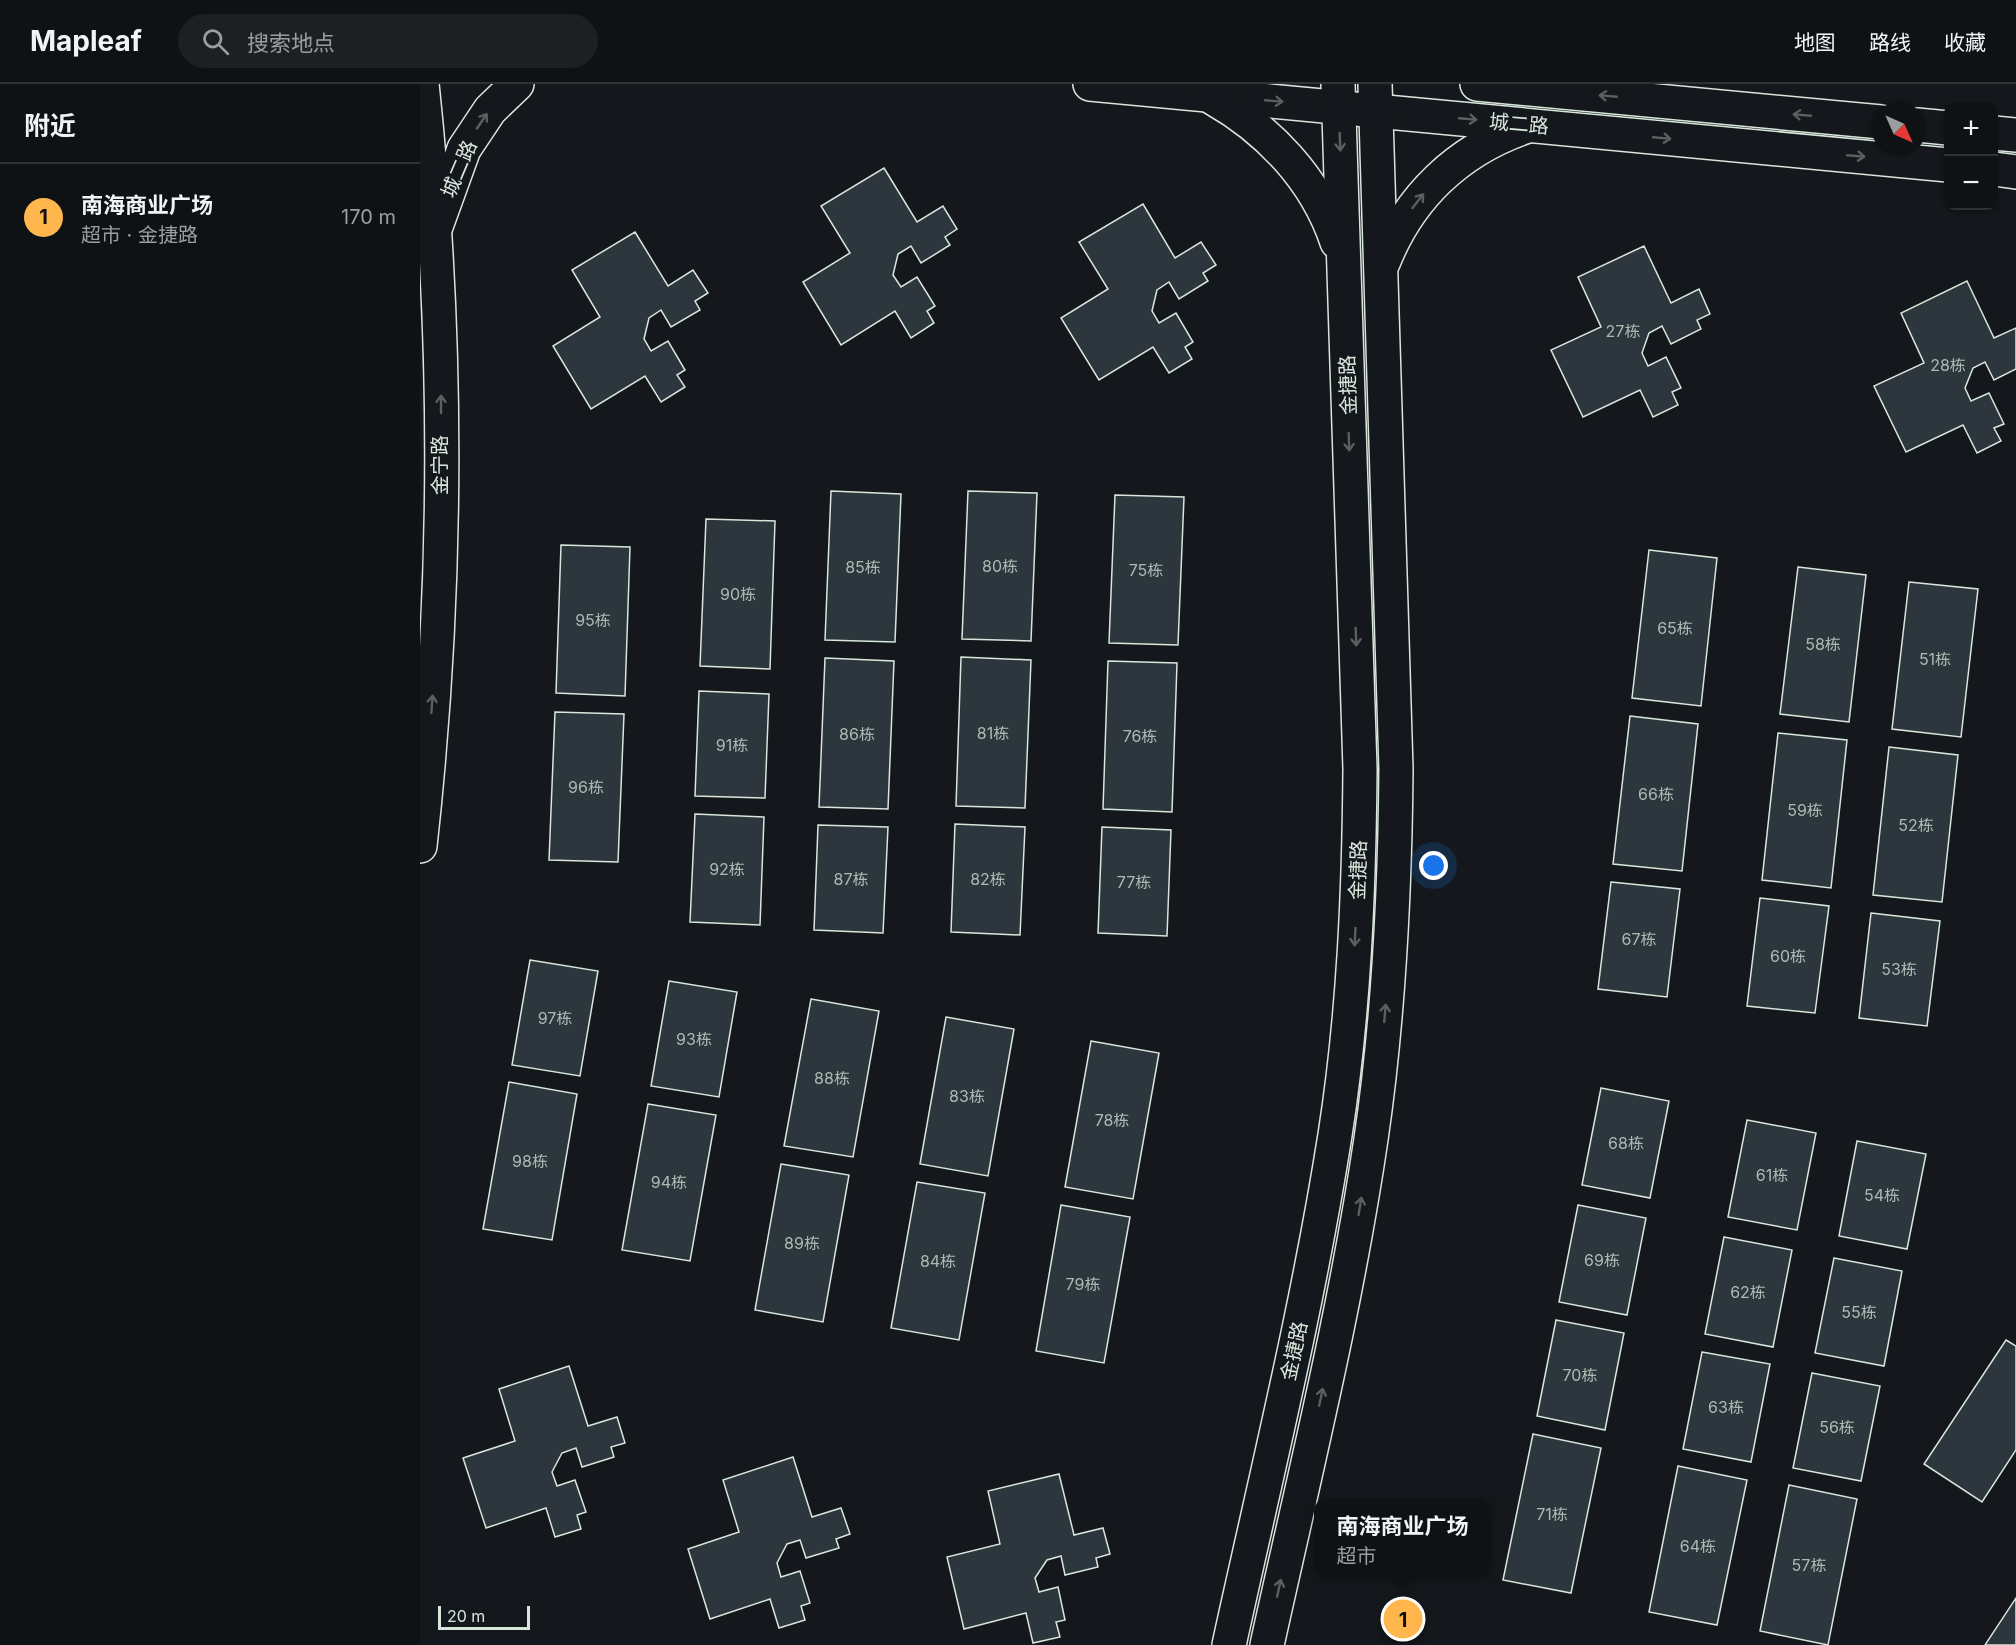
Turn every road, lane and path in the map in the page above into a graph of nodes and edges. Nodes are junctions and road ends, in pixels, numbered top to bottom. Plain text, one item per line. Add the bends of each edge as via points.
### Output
1 (422, 84) edge
2 (517, 84) edge
3 (1090, 84) edge
4 (1477, 84) edge
5 (1209, 95) junction
6 (1339, 96) edge
7 (1375, 97) edge
8 (1872, 121) edge
9 (1530, 125) junction
10 (1926, 126) edge
11 (1944, 128) edge
12 (1998, 133) edge
13 (2016, 135) edge
14 (1944, 165) edge
15 (1998, 170) edge
16 (2016, 172) edge
17 (434, 232) junction
18 (1344, 263) junction
19 (1381, 270) junction
20 (420, 846) edge
21 (1229, 1645) edge
22 (1267, 1645) edge

1 - 17 street, 金宁路
17 -> 2 street, 城二路 via 464,149 490,110
3 - 5 street, 城二路
8 -> 4 street, 城二路
5 -> 6 street, 城二路
5 - 18 street via 1244,117 1284,152 1320,204
6 - 7 street, 城二路
6 -> 18 street, 金捷路
7 -> 9 street, 城二路
7 - 19 street, 金捷路
9 -> 14 street, 城二路
19 -> 9 street via 1403,220 1438,178 1481,146
10 - 11 street
12 - 13 street
15 - 16 street
20 -> 17 street, 金宁路 via 435,661 440,530 441,398
18 -> 21 street, 金捷路 via 1360,769 1359,861 1347,1043 1320,1223
22 -> 19 street, 金捷路 via 1356,1229 1373,1126 1391,954 1396,769

